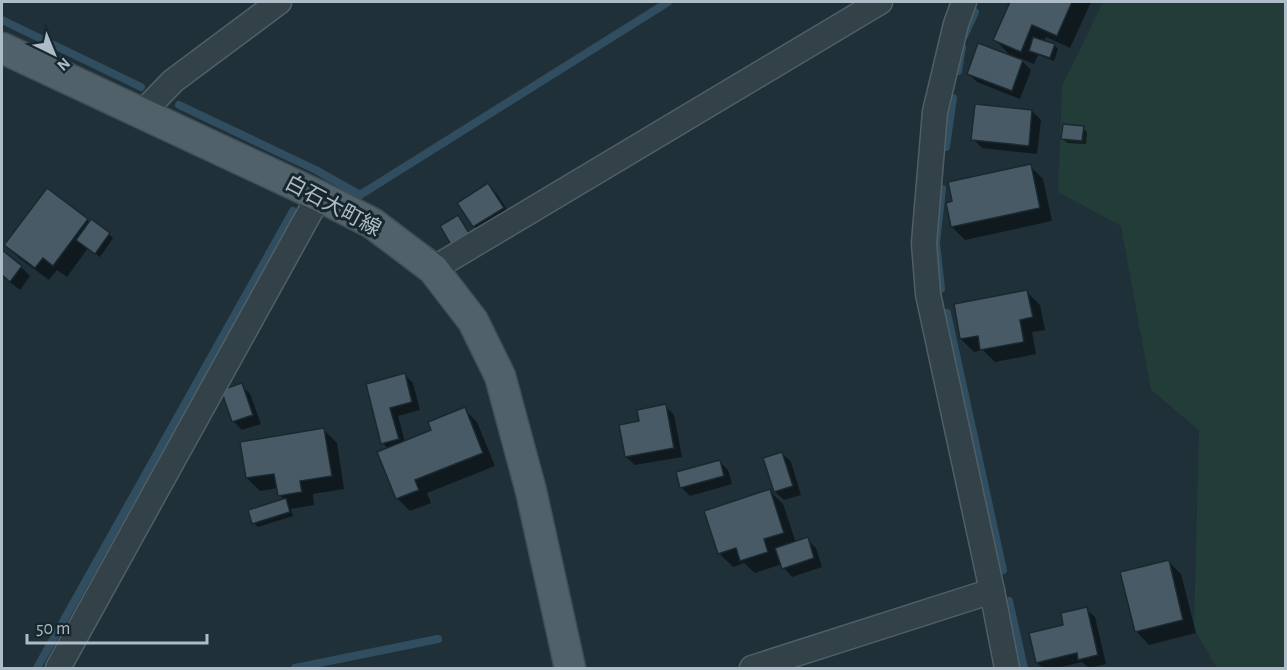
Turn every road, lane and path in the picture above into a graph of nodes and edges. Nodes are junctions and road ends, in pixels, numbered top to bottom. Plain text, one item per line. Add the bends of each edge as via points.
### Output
1 (279, 2) edge
2 (880, 2) edge
3 (964, 2) edge
4 (2, 48) edge
5 (141, 114) junction
6 (319, 196) junction
7 (433, 269) junction
8 (992, 591) junction
9 (58, 669) edge
10 (570, 669) edge
11 (752, 669) edge
12 (1007, 669) edge

1 - 5 street via 173,81
2 - 7 street
3 - 8 street via 936,112 924,243 928,294
4 - 5 main road, 白石大町線
5 - 6 main road, 白石大町線
6 - 7 main road, 白石大町線 via 372,223
6 - 9 street
7 - 10 main road, 白石大町線 via 473,321 500,376 531,491
8 - 11 street
8 - 12 street

